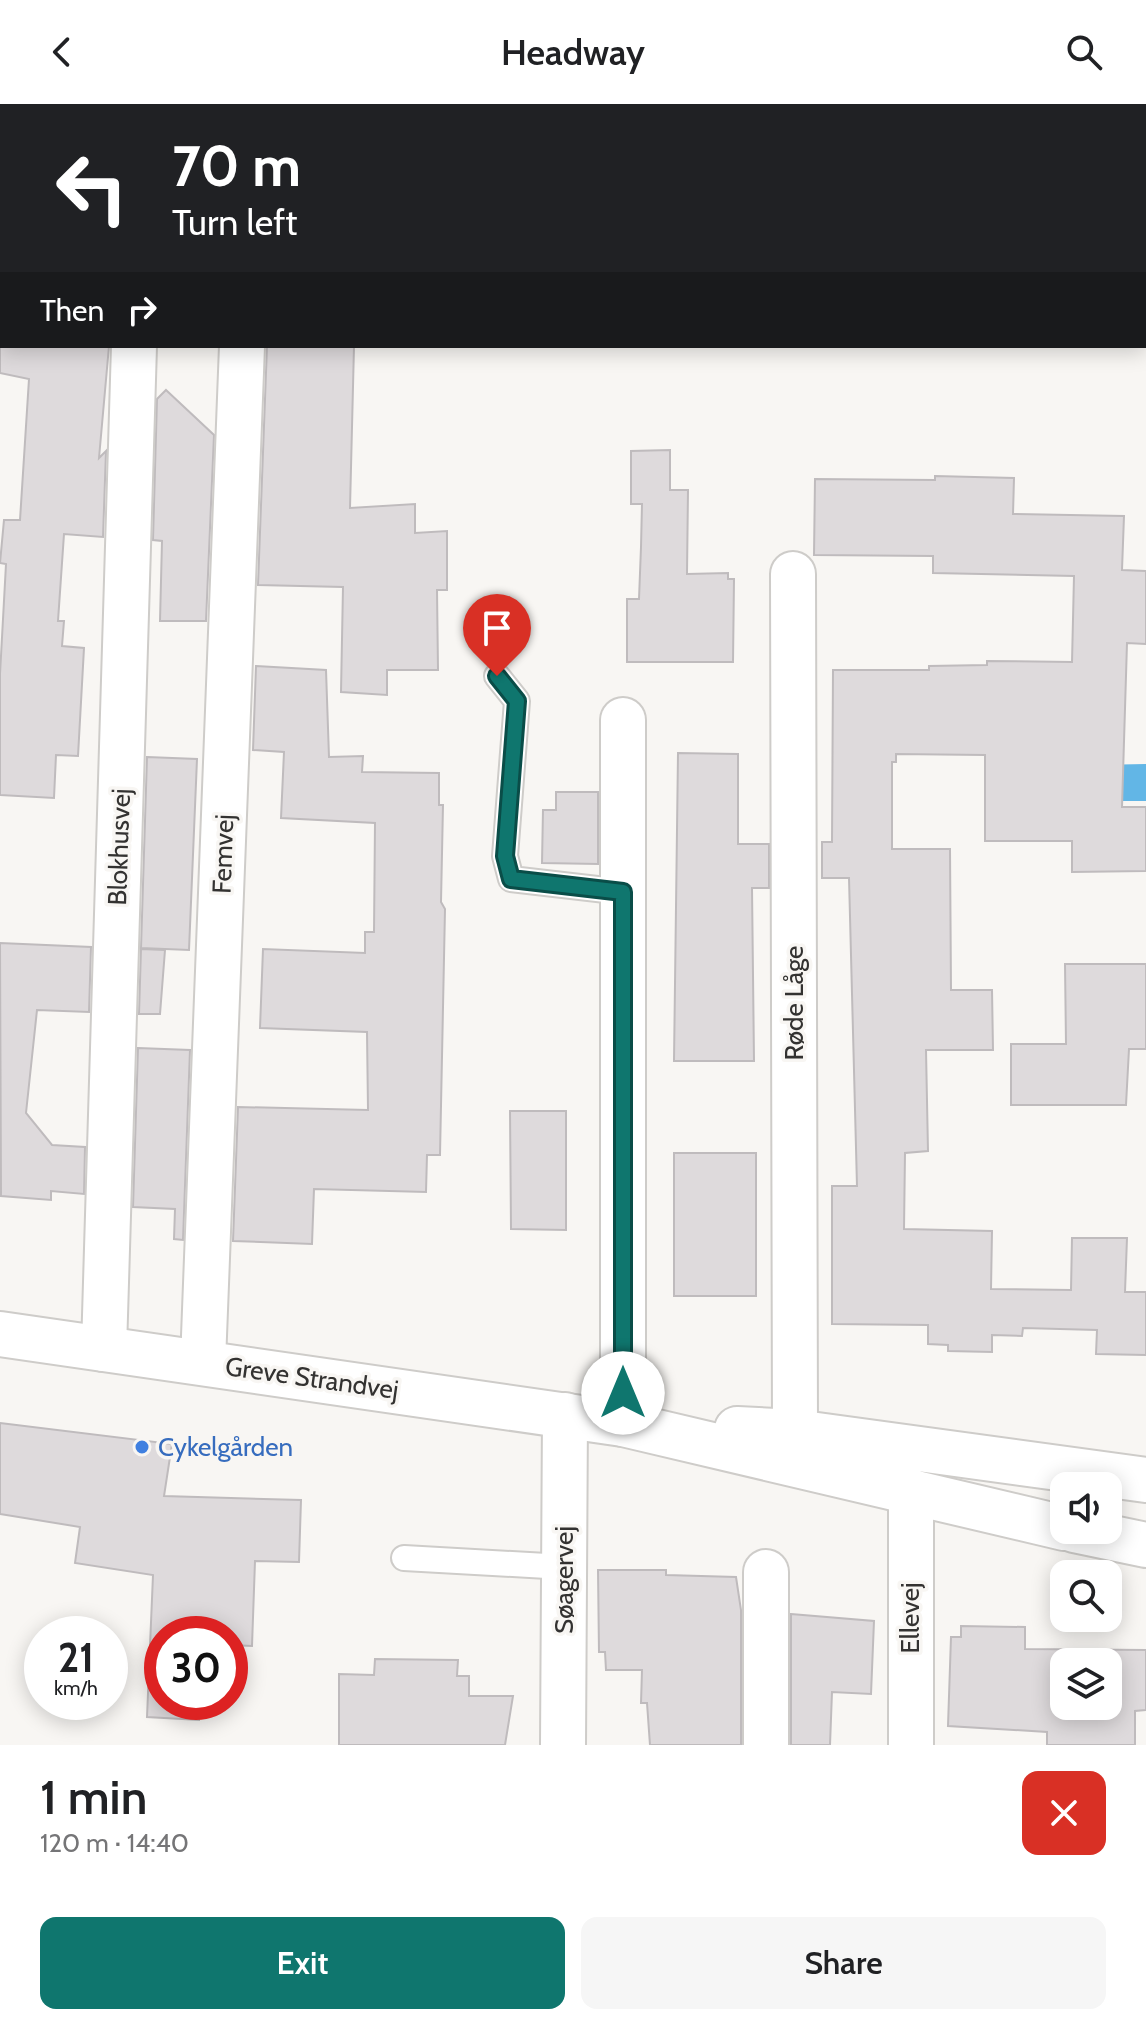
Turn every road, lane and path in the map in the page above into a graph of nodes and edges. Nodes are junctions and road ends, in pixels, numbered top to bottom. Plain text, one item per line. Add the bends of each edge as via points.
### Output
1 (134, 348) edge
2 (242, 348) edge
3 (793, 574) dead end
4 (497, 676) dead end
5 (623, 720) dead end
6 (623, 892) junction
7 (0, 1334) edge
8 (104, 1349) junction
9 (203, 1362) junction
10 (565, 1415) junction
11 (623, 1424) junction
12 (795, 1432) junction
13 (1146, 1480) edge
14 (911, 1491) junction
15 (1050, 1525) edge
16 (1122, 1540) edge
17 (1146, 1545) edge
18 (404, 1558) dead end
19 (564, 1567) junction
20 (766, 1572) dead end
21 (563, 1745) edge
22 (766, 1745) edge
23 (911, 1745) edge

1 - 8 street, Blokhusvej
2 - 9 street, Femvej
3 - 12 street, Røde Låge
4 - 6 lane via 517,701 505,856 511,879
5 - 6 street
6 - 11 street
7 - 8 street, Greve Strandvej
8 - 9 street, Greve Strandvej
9 - 10 street, Greve Strandvej
10 - 11 street, Greve Strandvej
10 - 19 street, Søagervej
11 - 12 street, Greve Strandvej
11 - 14 street, Greve Strandvej
12 - 13 street, Greve Strandvej
14 - 15 street, Greve Strandvej
14 - 23 street, Ellevej
16 - 17 street
18 - 19 lane
19 - 21 street, Søagervej
20 - 22 street

